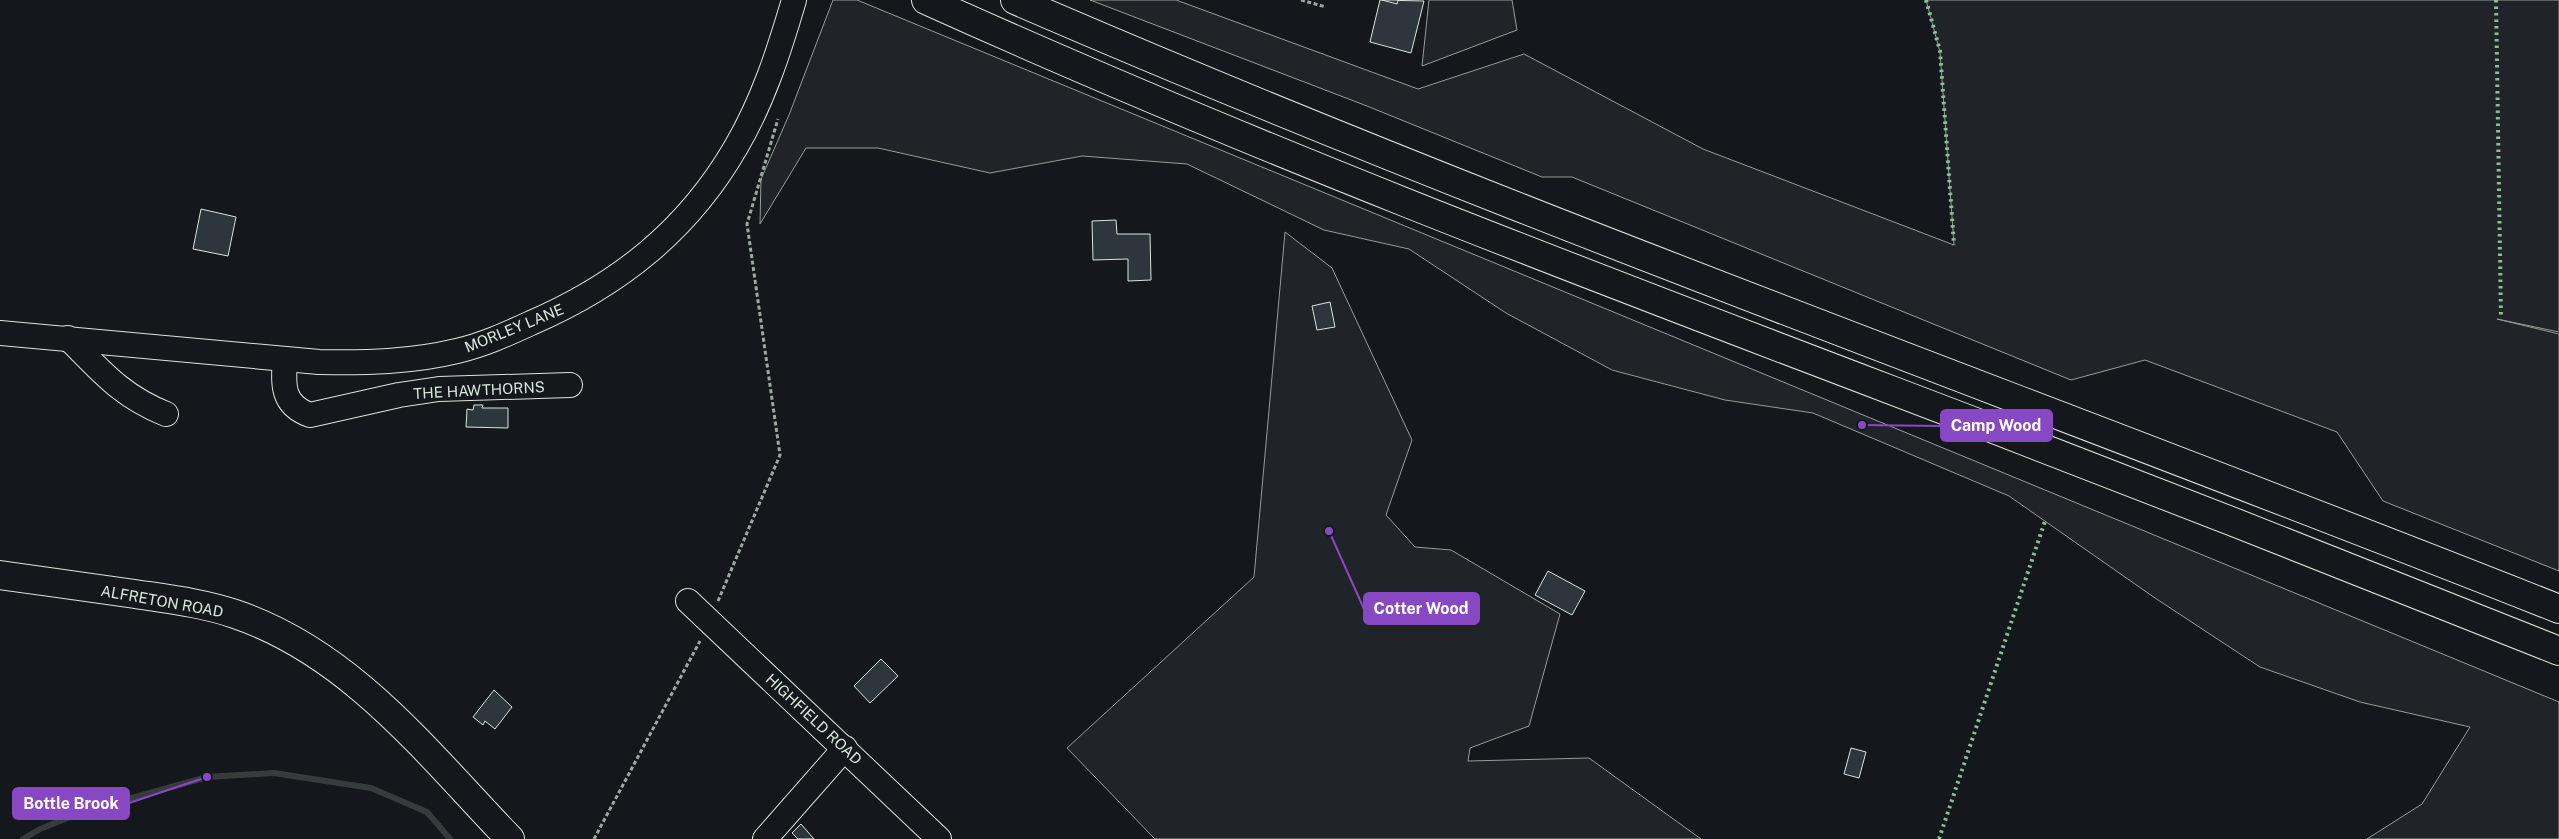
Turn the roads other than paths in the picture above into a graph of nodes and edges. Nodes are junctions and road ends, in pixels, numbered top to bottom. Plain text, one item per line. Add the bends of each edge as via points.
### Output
1 (794, 0) edge
2 (926, 0) edge
3 (1015, 0) edge
4 (0, 333) edge
5 (68, 338) junction
6 (285, 359) junction
7 (570, 384) dead end
8 (166, 414) dead end
9 (0, 575) edge
10 (688, 601) dead end
11 (2559, 609) edge
12 (2559, 651) edge
13 (845, 748) junction
14 (510, 839) edge
15 (765, 839) edge
16 (939, 839) edge

1 - 6 street, MORLEY LANE via 775,64 736,148 699,202 654,248 616,278 550,316 458,351 368,363
2 - 12 main road via 1098,77 1450,220
3 - 11 main road via 1470,187
4 - 5 street, MORLEY LANE
5 - 6 street, MORLEY LANE
5 - 8 street via 116,387 141,404
6 - 7 street, THE HAWTHORNS via 283,381 287,398 297,410 310,415 439,390
9 - 14 main road, ALFRETON ROAD via 196,604 235,614 279,632 338,668 371,696
10 - 13 street, HIGHFIELD ROAD
13 - 15 street
13 - 16 street, HIGHFIELD ROAD

